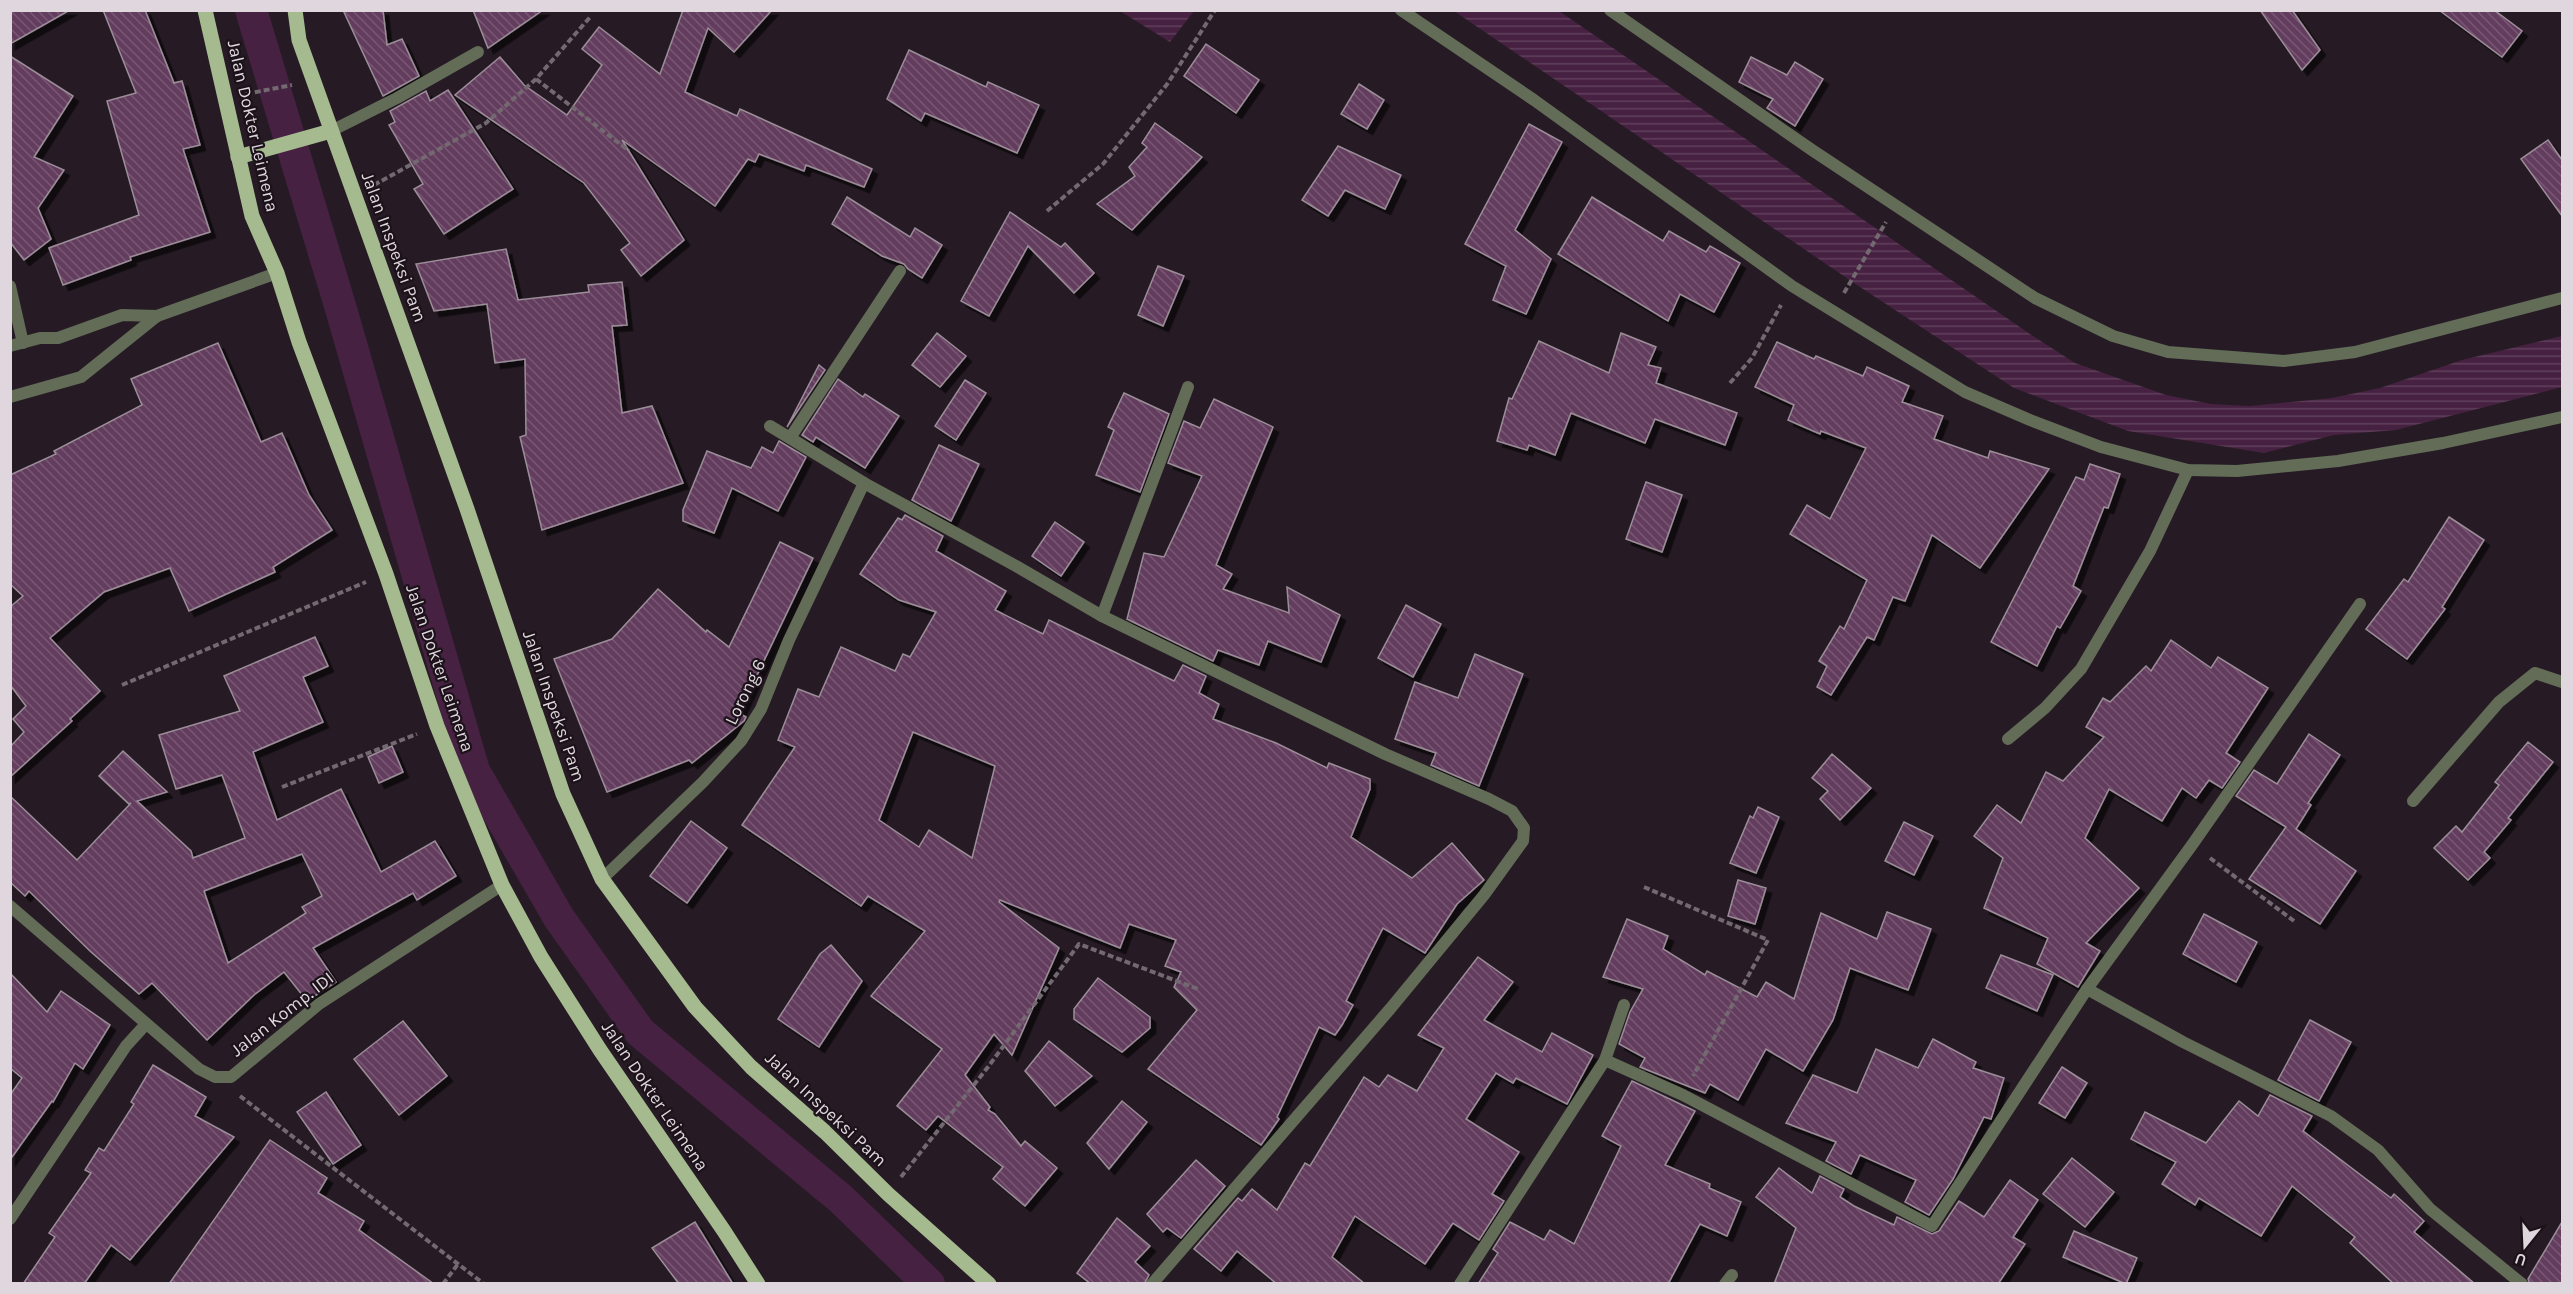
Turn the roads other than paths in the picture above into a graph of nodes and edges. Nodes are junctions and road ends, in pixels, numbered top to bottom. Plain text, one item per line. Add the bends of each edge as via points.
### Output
1 (206, 10) edge
2 (295, 10) edge
3 (1401, 10) edge
4 (1610, 10) edge
5 (478, 52) dead end
6 (331, 131) junction
7 (238, 157) junction
8 (900, 271) dead end
9 (277, 273) junction
10 (10, 286) edge
11 (2562, 298) edge
12 (157, 316) junction
13 (17, 344) edge
14 (1188, 387) dead end
15 (10, 397) edge
16 (2562, 417) edge
17 (770, 426) dead end
18 (790, 438) junction
19 (2188, 470) junction
20 (864, 483) junction
21 (2360, 604) dead end
22 (1102, 616) junction
23 (2562, 682) edge
24 (2008, 739) dead end
25 (2413, 801) dead end
26 (602, 879) junction
27 (502, 885) junction
28 (10, 906) edge
29 (2087, 989) junction
30 (1624, 1005) dead end
31 (146, 1024) junction
32 (1605, 1060) junction
33 (10, 1219) edge
34 (758, 1284) edge
35 (989, 1284) edge
36 (1152, 1284) edge
37 (1460, 1284) edge
38 (2522, 1284) edge

1 - 7 main road, Jalan Dokter Leimena
2 - 6 main road, Jalan Inspeksi Pam via 299,40
3 - 19 street via 1534,100 1792,286 1965,392 2101,447
4 - 11 street via 2035,298 2113,336 2168,352 2294,360 2355,352
5 - 6 street
6 - 7 main road
6 - 26 main road, Jalan Inspeksi Pam via 467,509 563,794
7 - 9 main road, Jalan Dokter Leimena via 252,216
8 - 18 street
9 - 12 street
9 - 27 main road, Jalan Dokter Leimena via 298,342 386,574 437,726
10 - 13 street
12 - 13 street via 122,315 58,338
12 - 15 street via 81,377
14 - 22 street
16 - 19 street via 2338,461 2236,471
17 - 18 street
18 - 20 street
19 - 24 street via 2150,551 2081,669 2045,708
20 - 22 street
20 - 26 street, Lorong 6 via 789,640 761,709 741,741
21 - 29 street
22 - 36 street via 1385,754 1489,799 1512,812 1524,828 1523,841 1476,904
23 - 25 street via 2535,673 2499,702
26 - 35 main road, Jalan Inspeksi Pam via 695,1007 751,1067
27 - 31 street, Jalan Komp. IDI via 319,1004 231,1077 215,1077 199,1069
27 - 34 main road, Jalan Dokter Leimena via 594,1041
28 - 31 street
29 - 32 street via 1932,1226 1683,1095
29 - 38 street via 2331,1116 2378,1150 2430,1209
30 - 32 street
31 - 33 street via 126,1046
32 - 37 street

